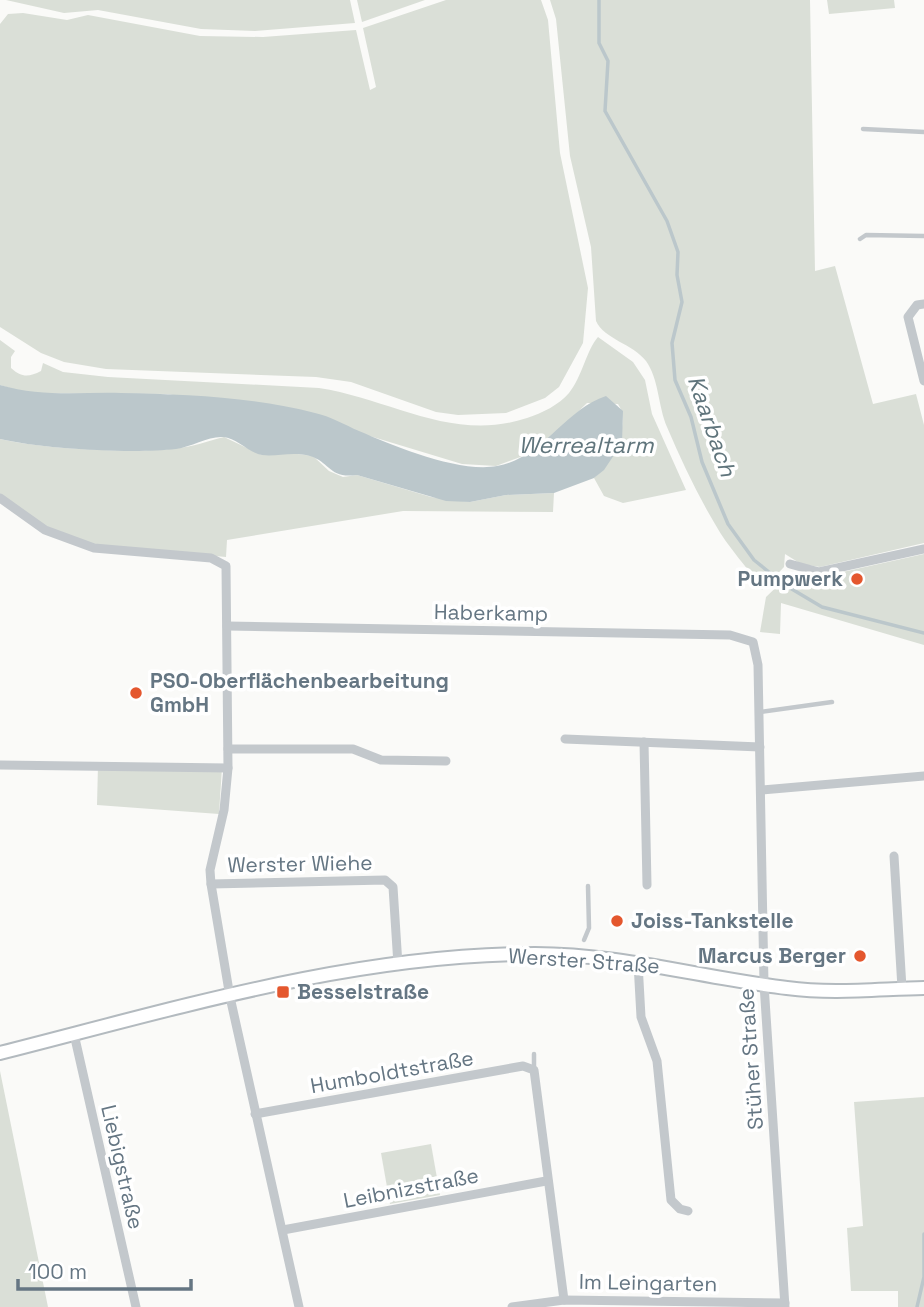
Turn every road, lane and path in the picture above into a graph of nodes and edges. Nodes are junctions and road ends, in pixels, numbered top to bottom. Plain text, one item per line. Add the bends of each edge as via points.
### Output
1 (863, 129) dead end
2 (924, 132) edge
3 (924, 236) edge
4 (860, 239) dead end
5 (924, 304) edge
6 (924, 381) edge
7 (0, 498) edge
8 (924, 550) edge
9 (790, 564) dead end
10 (227, 626) junction
11 (753, 642) joint
12 (832, 702) dead end
13 (759, 712) junction
14 (565, 739) dead end
15 (644, 742) junction
16 (760, 747) junction
17 (228, 749) junction
18 (446, 761) dead end
19 (0, 765) edge
20 (228, 768) junction
21 (924, 776) edge
22 (761, 790) junction
23 (894, 856) dead end
24 (211, 884) junction
25 (647, 885) dead end
26 (588, 886) dead end
27 (584, 940) dead end
28 (638, 963) junction
29 (398, 965) junction
30 (764, 985) junction
31 (902, 988) junction
32 (924, 988) edge
33 (230, 997) junction
34 (75, 1034) junction
35 (0, 1053) edge
36 (534, 1054) dead end
37 (534, 1070) junction
38 (255, 1114) junction
39 (546, 1181) junction
40 (688, 1211) dead end
41 (283, 1230) junction
42 (564, 1300) junction
43 (785, 1305) edge
44 (136, 1307) edge
45 (299, 1307) edge
46 (512, 1307) edge

1 - 2 lane
3 - 4 lane via 866,235
5 - 6 street via 917,305 908,317
7 - 10 street via 45,530 94,548 211,558 226,566
8 - 9 street via 819,572
10 - 11 street, Haberkamp via 730,635
10 - 17 street
11 - 13 street, Stüher Straße
12 - 13 lane
13 - 16 street, Stüher Straße
14 - 15 street
15 - 16 street
15 - 25 street
16 - 22 street, Stüher Straße
17 - 18 street via 353,749 381,761
17 - 20 street
19 - 20 street
20 - 24 street
21 - 22 street
22 - 30 street, Stüher Straße
23 - 31 street
24 - 29 street, Werster Wiehe via 385,880 393,887
24 - 33 street
26 - 27 lane via 589,928
28 - 29 main road, Werster Straße via 538,954
28 - 30 main road, Werster Straße
28 - 40 street via 641,1017 657,1061 671,1200
29 - 33 main road, Werster Straße
30 - 31 main road, Werster Straße via 818,992
30 - 43 street, Stüher Straße
31 - 32 main road, Werster Straße
33 - 34 main road, Werster Straße
33 - 38 street
34 - 35 main road, Werster Straße
34 - 44 street, Liebigstraße
36 - 37 lane
37 - 38 street, Humboldtstraße via 523,1066
37 - 39 street
38 - 41 street
39 - 41 street, Leibnizstraße
39 - 42 street via 551,1189
41 - 45 street
42 - 43 street, Im Leingarten
42 - 46 street, Im Leingarten

